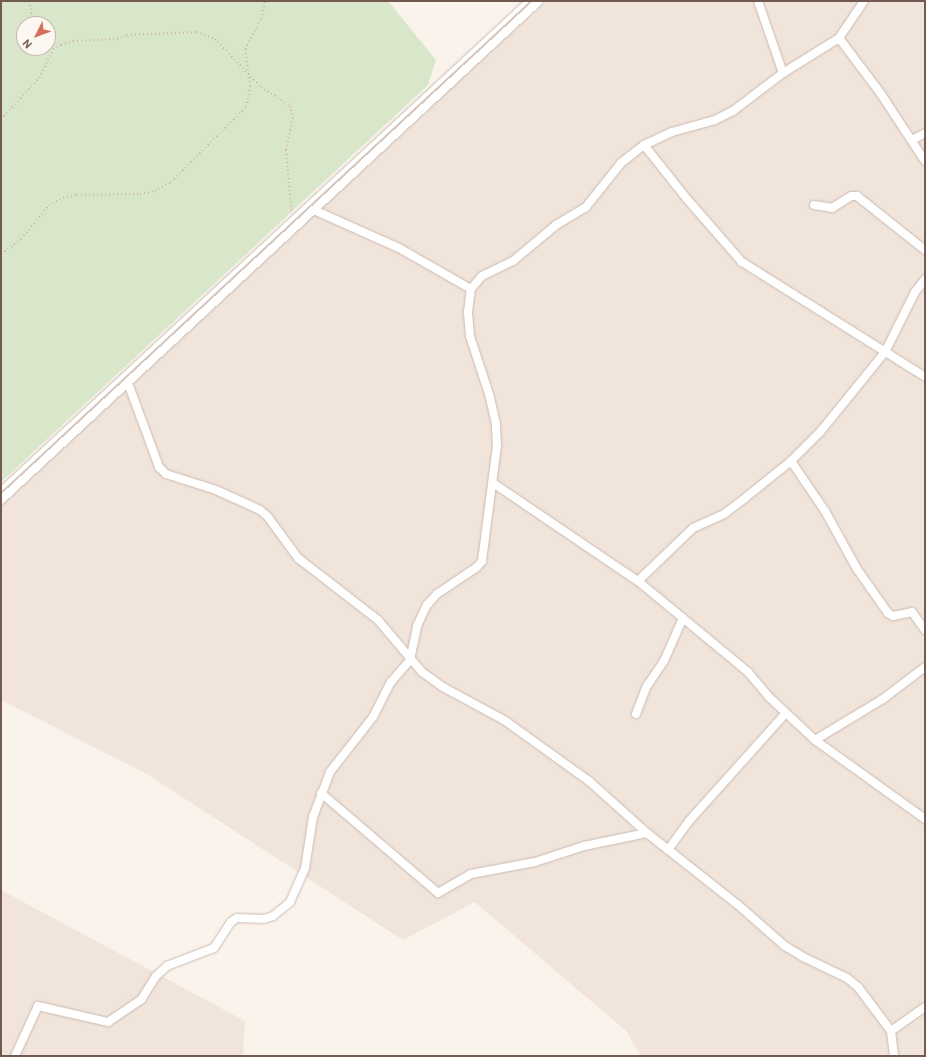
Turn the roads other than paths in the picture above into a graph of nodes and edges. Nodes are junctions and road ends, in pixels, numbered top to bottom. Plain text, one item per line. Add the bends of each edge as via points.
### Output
1 (527, 1) edge
2 (539, 1) edge
3 (758, 1) edge
4 (864, 1) edge
5 (838, 38) junction
6 (783, 73) junction
7 (925, 133) edge
8 (912, 140) junction
9 (644, 145) junction
10 (925, 161) edge
11 (814, 205) dead end
12 (314, 210) junction
13 (925, 250) edge
14 (925, 279) edge
15 (471, 290) junction
16 (885, 352) junction
17 (925, 377) edge
18 (128, 383) junction
19 (791, 462) junction
20 (493, 483) junction
21 (1, 489) edge
22 (1, 500) edge
23 (638, 581) junction
24 (683, 618) junction
25 (925, 630) edge
26 (410, 660) junction
27 (925, 667) edge
28 (636, 714) dead end
29 (785, 714) junction
30 (815, 740) junction
31 (321, 793) junction
32 (925, 819) edge
33 (647, 833) junction
34 (668, 850) junction
35 (925, 1007) edge
36 (891, 1031) junction
37 (15, 1056) edge
38 (894, 1056) edge

1 - 21 lane
2 - 12 street
3 - 6 street
4 - 5 street
5 - 6 street
5 - 8 street
6 - 9 street via 721,117 672,132
7 - 8 street
8 - 10 street
9 - 15 street via 621,163 586,207 556,225 525,254 482,276
9 - 16 street via 686,199 742,262
11 - 13 street via 832,208 851,196 857,196
12 - 15 street via 399,248
12 - 18 street
14 - 16 street via 915,292
15 - 20 street via 468,312 470,336 496,424 497,446
16 - 17 street
16 - 19 street via 844,405
18 - 22 street
18 - 26 street via 159,467 166,474 216,490 260,510 298,558 378,620
19 - 23 street via 724,514 693,528
19 - 25 street via 825,511 857,569 888,613 894,616 912,612
20 - 23 street
20 - 26 street via 482,561 477,568 437,594 427,605 417,626
23 - 24 street
24 - 28 street via 664,661 647,686
24 - 29 street via 748,672
26 - 31 street via 391,682 373,717 338,759
26 - 33 street via 441,686 504,720 546,749 610,797
27 - 30 street via 883,699
29 - 30 street
29 - 34 street via 689,821
30 - 32 street
31 - 33 street via 438,893 471,874 535,862 584,846
31 - 37 street via 313,817 302,878 290,902 281,912 264,919 237,918 231,922 214,948 167,966 156,976 141,1000 108,1022 38,1006
33 - 34 street
34 - 36 street via 737,904 785,946 847,978 858,987
35 - 36 street
36 - 38 street

